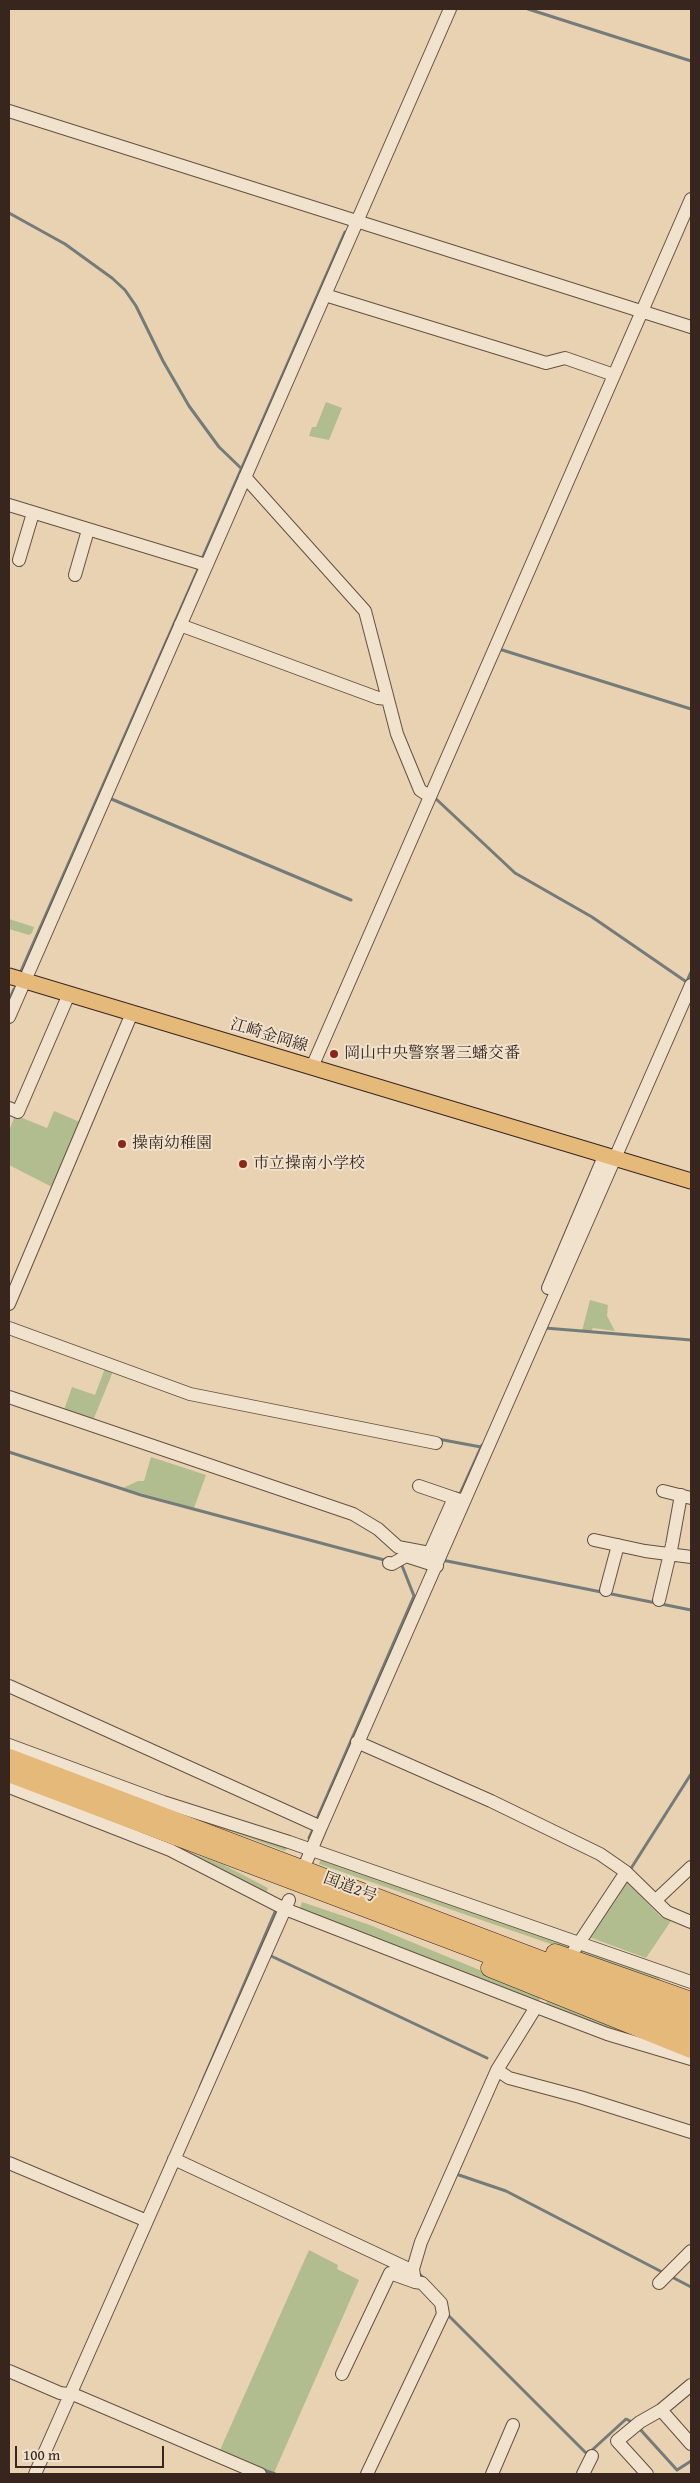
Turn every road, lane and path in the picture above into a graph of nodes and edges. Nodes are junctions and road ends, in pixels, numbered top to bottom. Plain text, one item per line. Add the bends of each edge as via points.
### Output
1 (450, 9) edge
2 (9, 111) edge
3 (691, 199) edge
4 (357, 222) junction
5 (325, 295) junction
6 (642, 312) junction
7 (691, 327) edge
8 (614, 375) junction
9 (246, 474) junction
10 (9, 505) edge
11 (33, 513) junction
12 (88, 530) junction
13 (19, 560) dead end
14 (203, 564) junction
15 (75, 575) dead end
16 (180, 625) junction
17 (387, 700) junction
18 (430, 794) junction
19 (9, 976) edge
20 (25, 980) junction
21 (690, 988) edge
22 (70, 994) junction
23 (132, 1013) junction
24 (9, 1017) edge
25 (312, 1067) junction
26 (9, 1108) edge
27 (610, 1156) junction
28 (691, 1181) edge
29 (548, 1288) dead end
30 (9, 1304) edge
31 (9, 1328) edge
32 (9, 1397) edge
33 (436, 1443) dead end
34 (420, 1486) dead end
35 (663, 1491) dead end
36 (686, 1496) edge
37 (458, 1499) junction
38 (594, 1540) dead end
39 (618, 1546) junction
40 (669, 1554) junction
41 (436, 1557) junction
42 (691, 1557) edge
43 (396, 1561) dead end
44 (606, 1590) dead end
45 (659, 1600) dead end
46 (9, 1686) edge
47 (357, 1742) junction
48 (9, 1744) edge
49 (9, 1758) edge
50 (9, 1773) edge
51 (9, 1787) edge
52 (317, 1826) junction
53 (309, 1855) junction
54 (266, 1856) junction
55 (691, 1867) edge
56 (626, 1872) junction
57 (656, 1900) junction
58 (287, 1905) junction
59 (396, 1920) junction
60 (691, 1922) edge
61 (576, 1947) junction
62 (606, 1951) junction
63 (691, 1982) edge
64 (675, 1995) junction
65 (546, 1997) dead end
66 (632, 2001) junction
67 (691, 2001) edge
68 (538, 2008) junction
69 (691, 2017) edge
70 (691, 2031) edge
71 (691, 2049) edge
72 (691, 2059) edge
73 (496, 2070) junction
74 (691, 2132) edge
75 (174, 2159) junction
76 (9, 2163) edge
77 (144, 2220) junction
78 (691, 2251) edge
79 (415, 2274) junction
80 (665, 2278) dead end
81 (9, 2372) edge
82 (342, 2374) dead end
83 (691, 2385) edge
84 (66, 2394) junction
85 (661, 2410) junction
86 (513, 2426) dead end
87 (691, 2444) edge
88 (592, 2456) dead end
89 (35, 2474) edge
90 (260, 2474) edge
91 (367, 2474) edge
92 (492, 2474) edge
93 (583, 2474) edge
94 (647, 2474) edge

1 - 4 street
2 - 4 street
3 - 6 street
4 - 5 street
4 - 6 street
5 - 8 street via 546,363 565,358
5 - 9 street
6 - 7 street
6 - 8 street
8 - 18 street
9 - 14 street
9 - 17 street via 361,605 367,617
10 - 11 street
11 - 12 street
11 - 13 street
12 - 14 street
12 - 15 street
14 - 16 street
16 - 17 street
16 - 20 street
17 - 18 street via 420,790
18 - 25 street
19 - 20 main road, 江崎金岡線
20 - 22 main road, 江崎金岡線
20 - 24 street
21 - 27 street
22 - 23 main road, 江崎金岡線
22 - 26 street via 18,1112
23 - 25 main road, 江崎金岡線
23 - 30 street
25 - 27 main road, 江崎金岡線
27 - 28 main road, 江崎金岡線
27 - 29 street
27 - 37 street
31 - 33 street via 190,1394
32 - 41 street via 353,1514 378,1529 398,1547
34 - 37 street
35 - 36 street
36 - 40 street
37 - 41 street
38 - 39 street
39 - 40 street
39 - 44 street
40 - 42 street
40 - 45 street
41 - 43 street via 406,1556
41 - 47 street
46 - 52 street
47 - 52 street
47 - 56 street via 580,1844 614,1861
48 - 53 street
49 - 54 highway, 国道2号
50 - 59 highway, 国道2号
51 - 58 street via 170,1850
52 - 53 street
53 - 61 street
54 - 64 highway via 437,1911
54 - 66 highway, 国道2号
55 - 57 street
56 - 57 street
56 - 61 street
57 - 60 street via 667,1912
58 - 68 street
58 - 75 street
59 - 66 highway, 国道2号
59 - 71 highway via 416,1937
61 - 62 street
62 - 63 street
62 - 64 street via 660,1976
64 - 67 highway
65 - 68 street
66 - 69 highway, 国道2号
66 - 70 highway, 国道2号
68 - 72 street via 607,2034
68 - 73 street
73 - 74 street via 509,2078
73 - 79 street via 421,2242
75 - 77 street
75 - 79 street
76 - 77 street
77 - 84 street
78 - 80 street
79 - 82 street via 390,2273
79 - 91 street via 440,2303 442,2314
81 - 84 street
83 - 85 street
84 - 89 street
84 - 90 street
85 - 87 street
85 - 94 street via 617,2441
86 - 92 street
88 - 93 street

